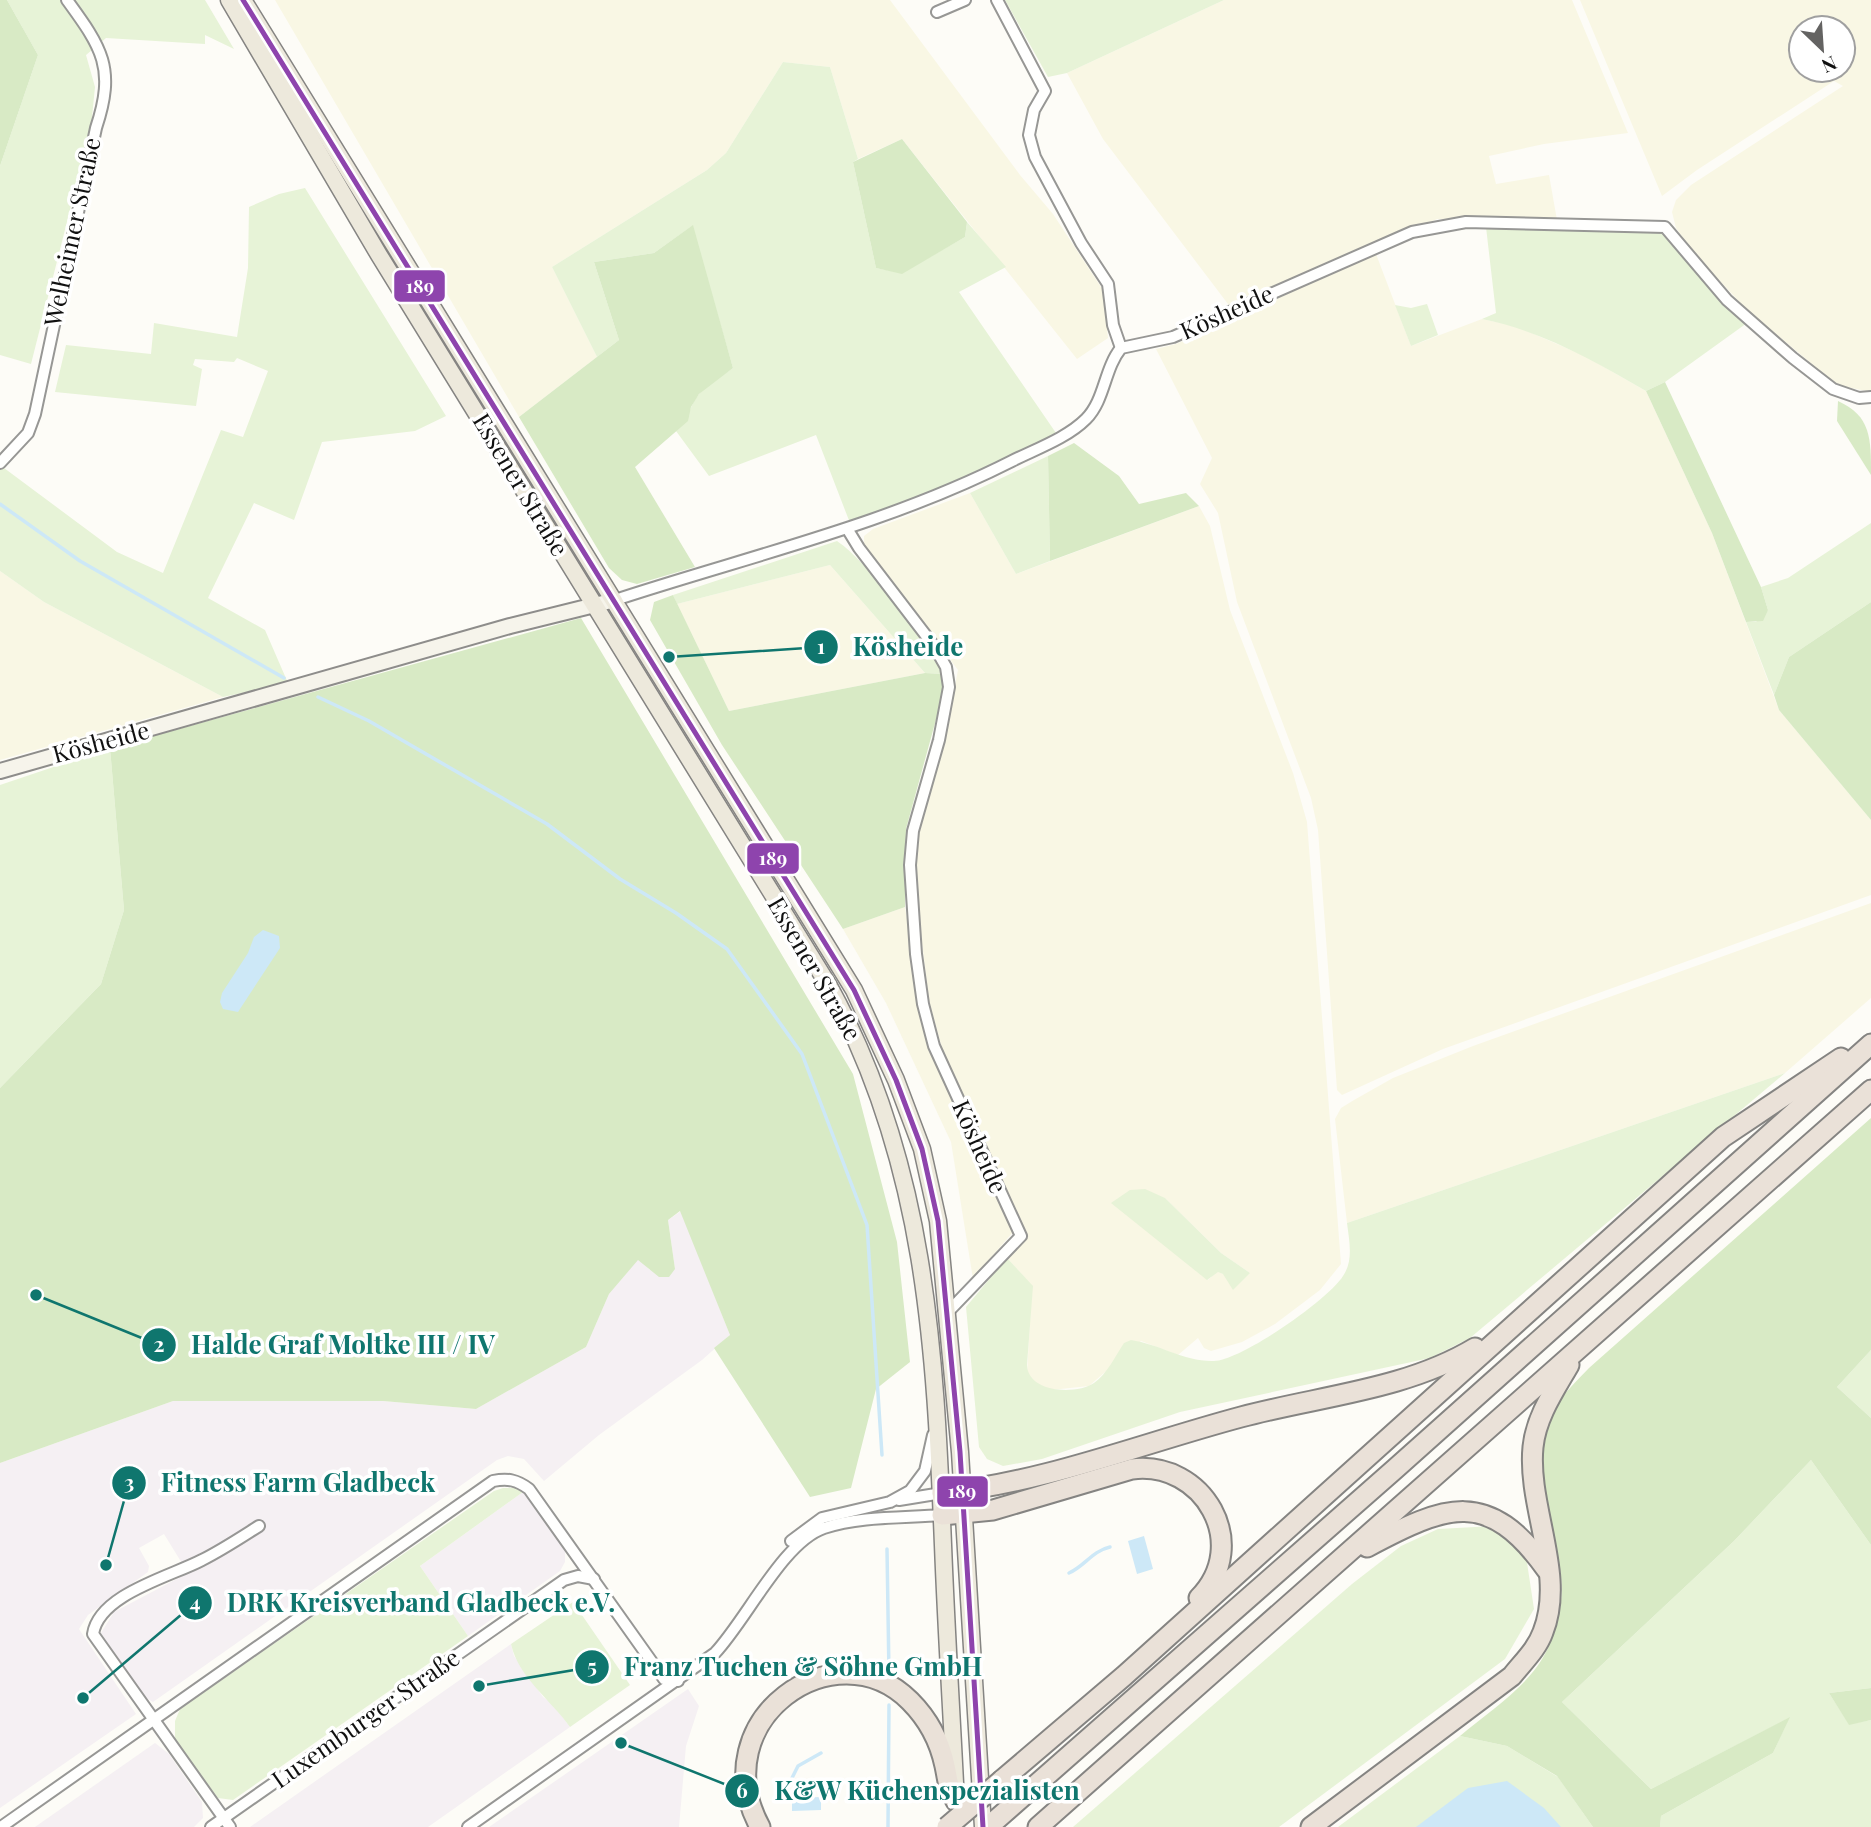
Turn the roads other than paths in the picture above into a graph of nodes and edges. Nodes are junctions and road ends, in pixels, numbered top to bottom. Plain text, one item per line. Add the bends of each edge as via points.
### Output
1 (67, 0) edge
2 (229, 0) edge
3 (243, 0) edge
4 (965, 0) edge
5 (997, 0) edge
6 (937, 12) dead end
7 (1121, 348) junction
8 (1871, 397) edge
9 (0, 463) edge
10 (848, 530) junction
11 (615, 600) junction
12 (594, 606) junction
13 (0, 771) edge
14 (1871, 1042) edge
15 (1871, 1090) edge
16 (947, 1313) junction
17 (1512, 1326) junction
18 (1578, 1349) junction
19 (937, 1410) junction
20 (962, 1491) junction
21 (942, 1493) junction
22 (890, 1502) junction
23 (964, 1514) junction
24 (942, 1516) junction
25 (258, 1526) dead end
26 (1339, 1563) junction
27 (1547, 1570) junction
28 (594, 1579) junction
29 (768, 1583) junction
30 (1124, 1676) junction
31 (678, 1681) junction
32 (153, 1721) junction
33 (956, 1801) junction
34 (227, 1823) edge
35 (1, 1827) edge
36 (211, 1827) edge
37 (468, 1827) edge
38 (760, 1827) edge
39 (947, 1827) edge
40 (958, 1827) edge
41 (986, 1827) edge
42 (1038, 1827) edge
43 (1311, 1827) edge

1 - 9 street, Welheimer Straße via 97,41 106,73 106,98 35,414 28,433
2 - 12 main road, Essener Straße via 379,256
3 - 11 main road, Essener Straße
4 - 6 street
5 - 7 street via 1045,91 1034,110 1029,135 1035,157 1108,284
7 - 8 street, Kösheide via 1173,337 1435,226 1466,222 1665,227 1727,300 1793,358 1833,389
7 - 10 street, Kösheide via 1095,408 1079,426 957,489
10 - 11 street, Kösheide
10 - 16 street, Kösheide via 946,667 949,687 939,740 913,831 910,865 916,954 934,1046 1021,1236
11 - 12 street, Kösheide
11 - 16 main road, Essener Straße via 854,990 922,1149 938,1221
12 - 13 street, Kösheide
12 - 19 main road, Essener Straße via 829,986 860,1046 898,1156 916,1229
14 - 17 highway via 1723,1137
14 - 41 highway via 1395,1469
15 - 18 highway
16 - 20 main road, Essener Straße
17 - 20 highway via 1450,1363 1404,1380 1239,1418 1058,1473
17 - 30 highway
18 - 26 highway
18 - 27 highway via 1546,1406 1533,1446 1533,1488
19 - 21 main road, Essener Straße
19 - 22 street via 925,1471 910,1491
20 - 21 highway
20 - 23 main road, Essener Straße
21 - 22 street
21 - 24 main road, Essener Straße
22 - 29 street via 822,1518 802,1530 781,1551
23 - 24 highway
23 - 30 highway via 1015,1505 1149,1467 1177,1475 1200,1493 1217,1520 1222,1546 1214,1576 1189,1608 1128,1664
23 - 41 main road, Essener Straße
24 - 29 street via 823,1528 785,1557
24 - 33 main road, Essener Straße
25 - 32 street via 221,1551 130,1593 94,1623 93,1634
26 - 27 highway via 1419,1521 1446,1512 1470,1512 1490,1516 1511,1528
26 - 42 highway
27 - 43 highway via 1549,1609 1543,1633 1512,1676
28 - 31 street via 664,1679
28 - 32 street via 529,1489 520,1482 493,1481
28 - 34 street, Luxemburger Straße via 578,1576 562,1582
29 - 31 street via 733,1634
30 - 39 highway, bridge
31 - 37 street
32 - 34 street
32 - 35 street
33 - 38 highway via 933,1731 908,1700 881,1683 836,1675 795,1689 759,1722 748,1751 744,1781
33 - 40 main road, Essener Straße
34 - 36 street, Luxemburger Straße

